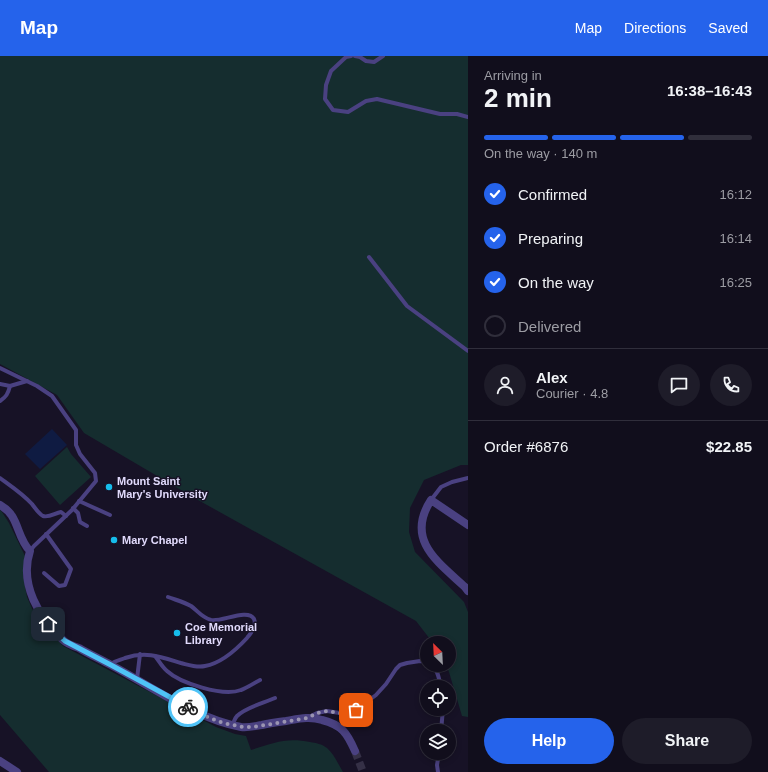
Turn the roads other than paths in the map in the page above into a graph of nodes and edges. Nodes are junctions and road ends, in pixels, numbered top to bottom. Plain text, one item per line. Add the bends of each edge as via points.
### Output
1 (351, 56) edge
2 (355, 56) edge
3 (383, 56) edge
4 (468, 117) edge
5 (369, 257) dead end
6 (468, 351) edge
7 (0, 368) edge
8 (27, 381) junction
9 (0, 384) edge
10 (10, 386) junction
11 (0, 401) edge
12 (0, 478) edge
13 (468, 478) edge
14 (431, 500) junction
15 (79, 501) junction
16 (0, 505) edge
17 (73, 508) junction
18 (110, 515) dead end
19 (66, 516) junction
20 (87, 526) dead end
21 (468, 526) edge
22 (46, 534) junction
23 (30, 552) junction
24 (44, 573) dead end
25 (468, 590) edge
26 (168, 597) dead end
27 (140, 654) junction
28 (155, 656) junction
29 (420, 661) edge
30 (111, 665) junction
31 (137, 680) junction
32 (260, 680) dead end
33 (275, 698) dead end
34 (308, 718) junction
35 (232, 725) junction
36 (355, 752) tunnel mouth
37 (438, 760) edge
38 (0, 761) edge
39 (17, 772) edge
40 (438, 772) edge

1 - 4 lane via 346,57 331,71 326,85 325,99 333,110 348,112 366,101 377,99 440,114
2 - 3 lane via 374,62
5 - 6 lane via 407,306
7 - 8 lane
8 - 10 lane
8 - 15 lane via 52,396 76,430 76,445 95,474 96,481
9 - 10 lane
10 - 11 lane via 6,397
12 - 19 lane via 28,499 42,515 51,516 61,512
13 - 14 lane via 442,487
14 - 21 street
14 - 25 street via 422,517 424,542 435,560
15 - 17 lane
15 - 18 lane
16 - 23 street via 13,517
17 - 19 lane
17 - 20 lane via 78,513 80,522
19 - 22 lane
22 - 23 lane
22 - 24 lane via 71,569 63,586 59,586
23 - 30 street via 26,576 34,603 42,615 65,641
26 - 28 lane via 188,604 211,620 247,614 255,622 243,641 223,660 214,664 192,666
27 - 28 lane
27 - 30 lane
27 - 31 lane
28 - 32 lane via 167,671 185,682 212,690 233,692
29 - 34 lane via 400,665 376,695 356,710 346,714 327,711
30 - 31 street
31 - 35 street via 205,716
33 - 35 lane via 242,712
34 - 35 street via 253,727
34 - 36 street via 334,724 341,729
37 - 40 lane
38 - 39 street

